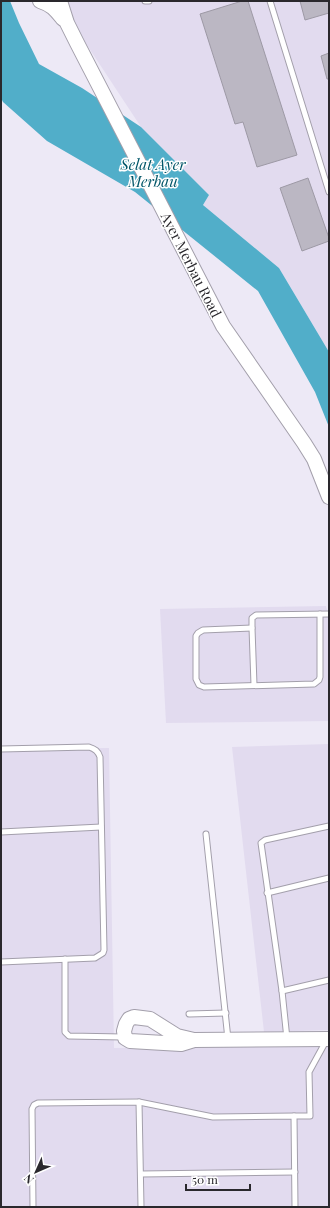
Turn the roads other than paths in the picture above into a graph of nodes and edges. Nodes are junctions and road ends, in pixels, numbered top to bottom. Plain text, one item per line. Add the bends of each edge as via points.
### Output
1 (40, 1) edge
2 (60, 1) edge
3 (145, 1) edge
4 (149, 1) edge
5 (270, 1) edge
6 (67, 24) junction
7 (329, 192) edge
8 (329, 497) edge
9 (320, 614) junction
10 (329, 614) edge
11 (252, 628) junction
12 (254, 685) junction
13 (1, 748) edge
14 (329, 826) edge
15 (101, 827) junction
16 (1, 832) edge
17 (206, 834) dead end
18 (329, 878) edge
19 (267, 893) junction
20 (65, 959) junction
21 (1, 962) edge
22 (329, 980) edge
23 (282, 991) junction
24 (226, 1013) junction
25 (189, 1014) dead end
26 (125, 1038) junction
27 (287, 1039) junction
28 (328, 1039) edge
29 (194, 1040) junction
30 (228, 1040) junction
31 (139, 1102) junction
32 (294, 1116) junction
33 (295, 1172) junction
34 (141, 1174) junction
35 (33, 1207) edge
36 (141, 1207) edge
37 (295, 1207) edge

1 - 6 street, Ayer Merbau Road via 52,6
2 - 6 street, Ayer Merbau Road
3 - 4 lane
5 - 7 lane
6 - 8 street, Ayer Merbau Road via 226,332 314,459
9 - 10 lane
9 - 11 lane via 256,615 252,618
9 - 12 lane via 320,677 317,682
11 - 12 lane
11 - 12 lane via 203,630 198,633 196,679 199,685 204,687
13 - 15 lane via 89,747 97,751 100,757
14 - 19 lane via 261,843
15 - 16 lane
15 - 20 lane via 103,954 95,958
17 - 24 lane
18 - 19 lane
19 - 23 lane
20 - 21 lane
20 - 26 lane via 65,1032 69,1036
22 - 23 lane
23 - 27 lane
24 - 25 lane
24 - 30 lane
26 - 29 street via 130,1042 181,1044
26 - 29 street via 126,1024 134,1017 150,1019 177,1036
27 - 28 street
27 - 30 street
28 - 32 lane via 310,1072 310,1116
29 - 30 street
31 - 32 lane via 213,1117
31 - 34 lane
31 - 35 lane via 34,1105
32 - 33 lane
33 - 34 lane
33 - 37 lane
34 - 36 lane

